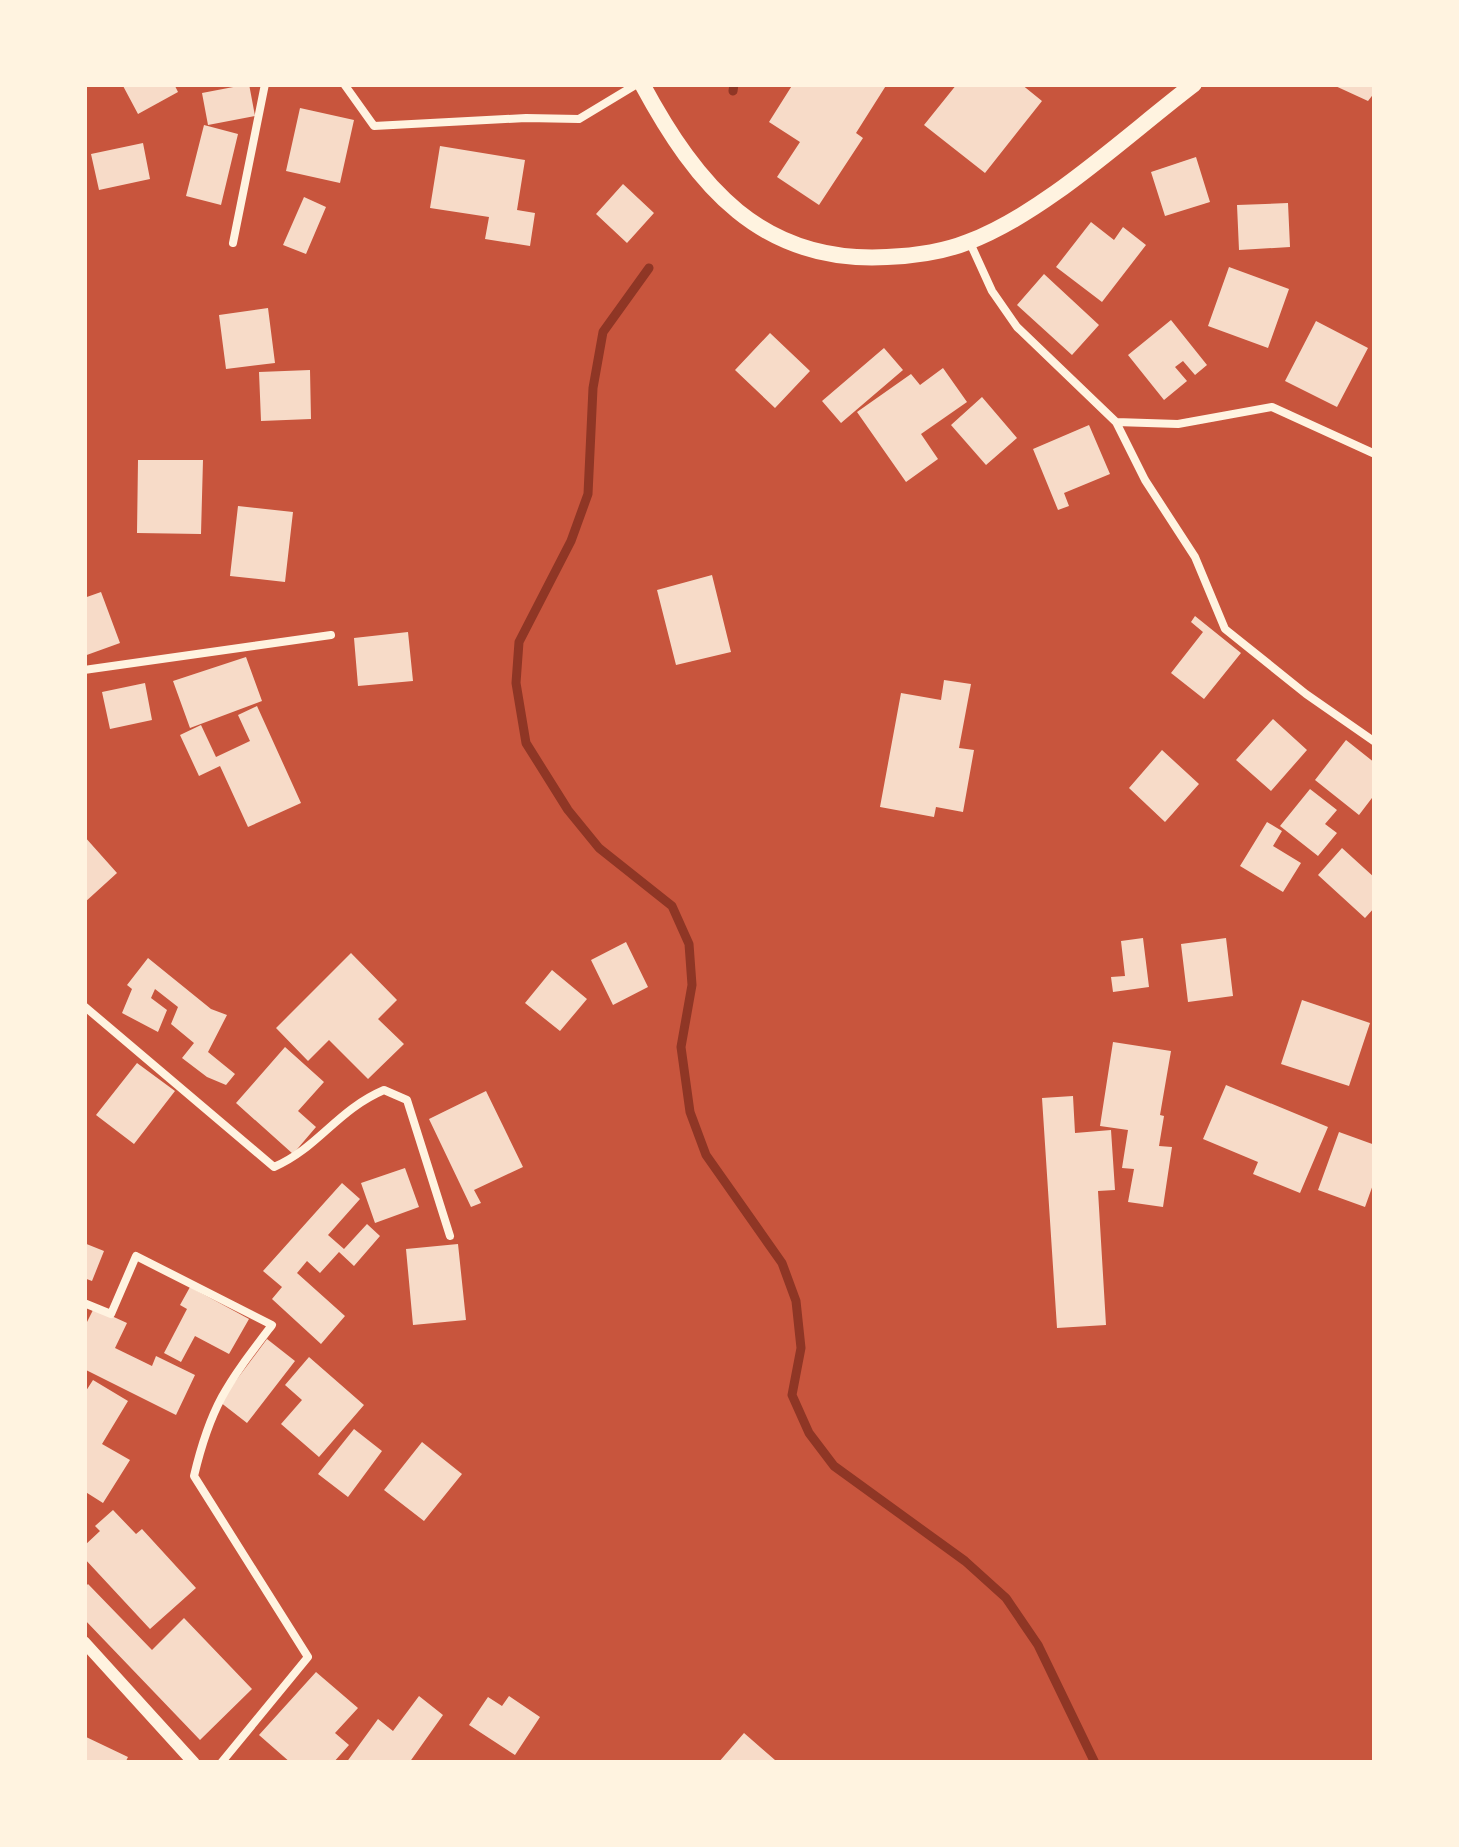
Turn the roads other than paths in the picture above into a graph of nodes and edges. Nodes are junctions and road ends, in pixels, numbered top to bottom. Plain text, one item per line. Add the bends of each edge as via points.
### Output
1 (265, 84) edge
2 (344, 84) edge
3 (640, 84) edge
4 (1194, 84) edge
5 (969, 242) junction
6 (233, 243) dead end
7 (1116, 422) junction
8 (1375, 454) edge
9 (332, 635) dead end
10 (84, 670) edge
11 (1375, 742) edge
12 (84, 1006) edge
13 (450, 1236) dead end
14 (84, 1303) edge
15 (84, 1642) edge
16 (194, 1763) edge
17 (221, 1763) edge

1 - 6 lane
2 - 3 lane via 374,127 579,119
3 - 5 street via 704,181 747,221 799,248 856,259
4 - 5 street via 1035,206
5 - 7 lane via 1016,327
7 - 8 lane via 1178,424 1272,407
7 - 11 lane via 1195,557 1225,628
9 - 10 lane
12 - 13 lane via 274,1167 356,1101 384,1090 407,1100
14 - 17 lane via 110,1314 136,1256 272,1325 221,1393 194,1476 308,1657
15 - 16 street

